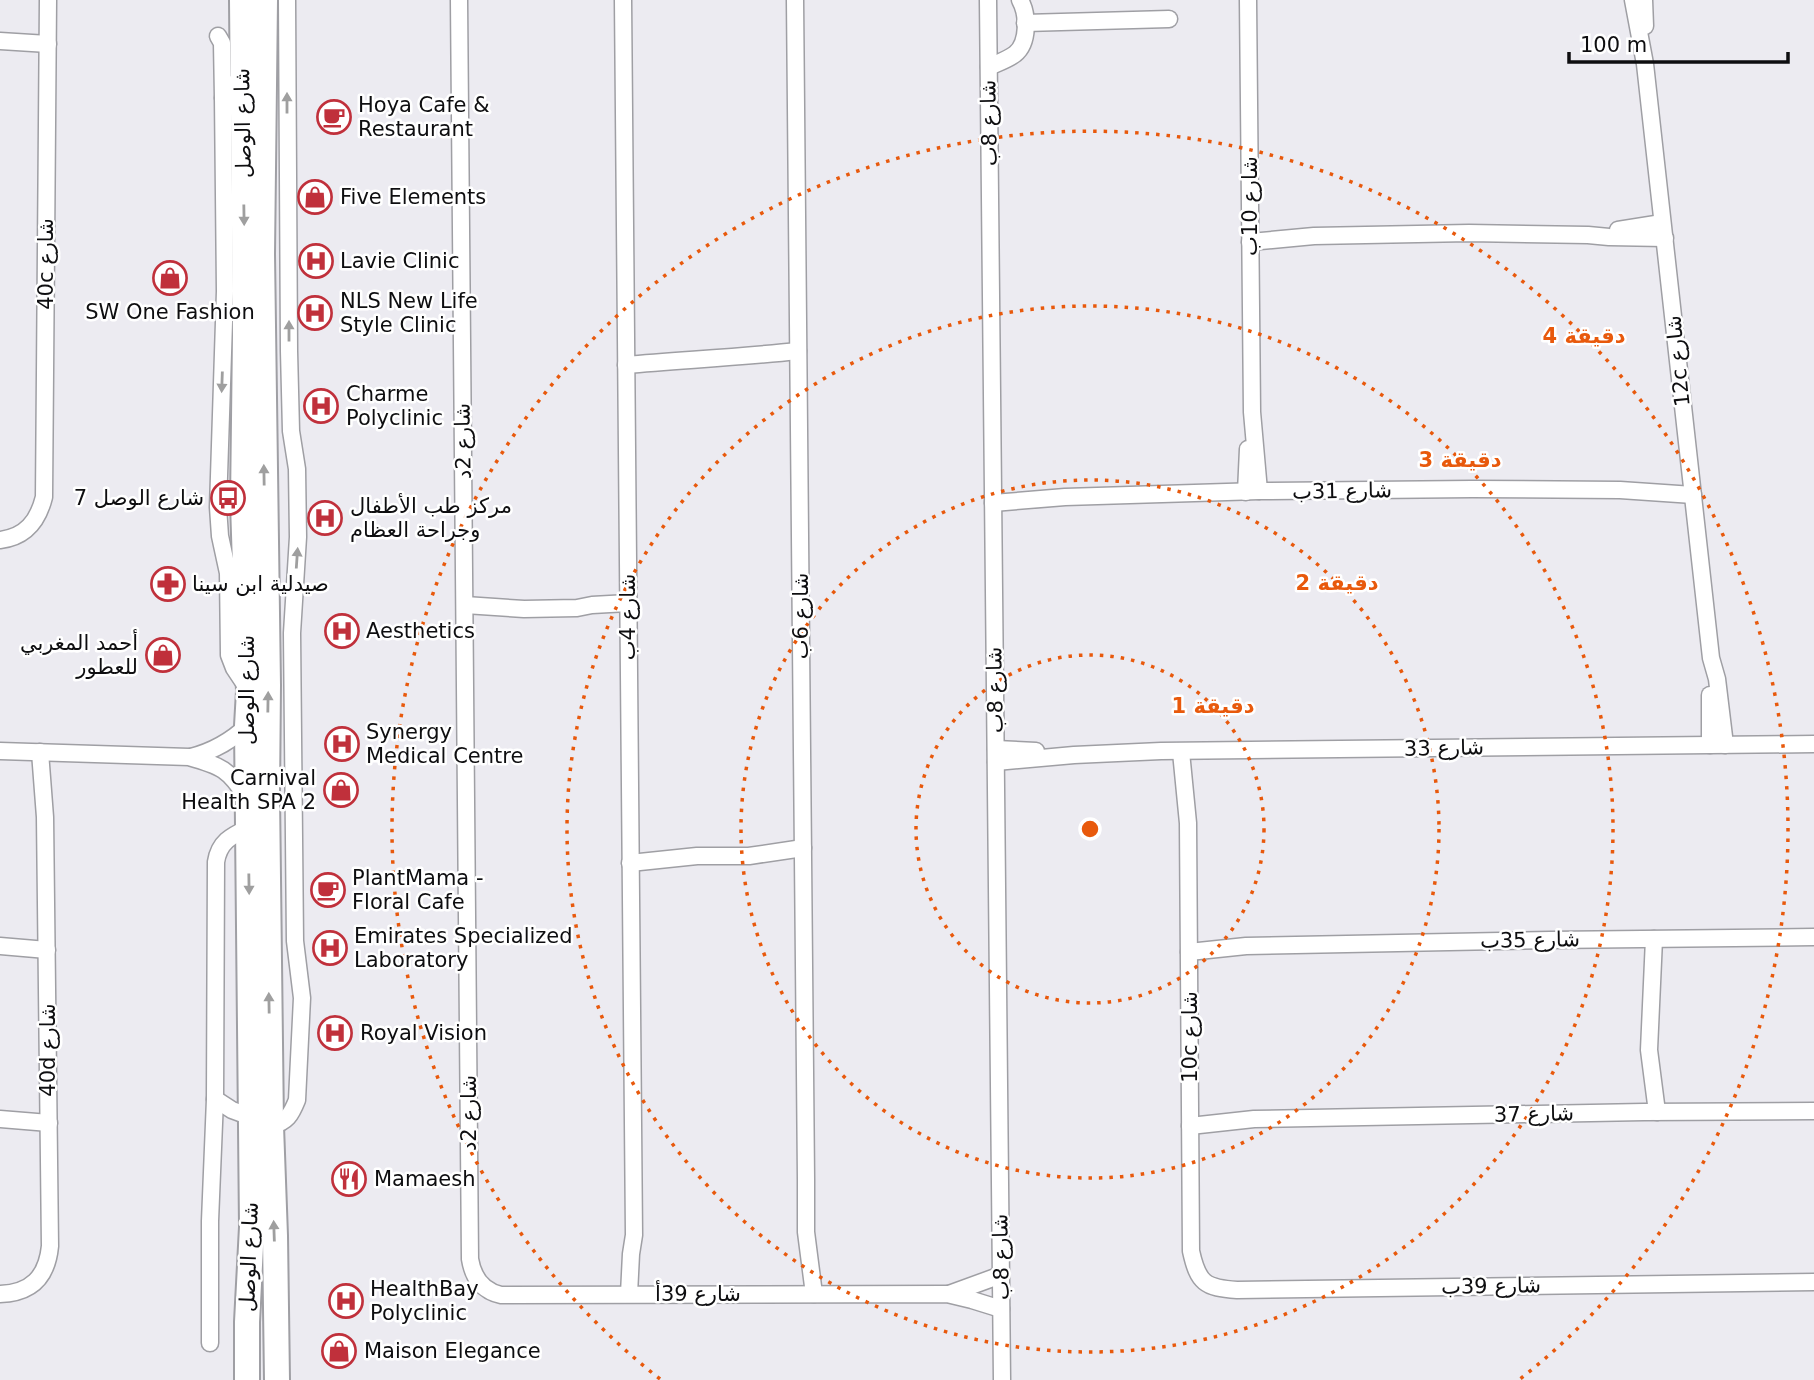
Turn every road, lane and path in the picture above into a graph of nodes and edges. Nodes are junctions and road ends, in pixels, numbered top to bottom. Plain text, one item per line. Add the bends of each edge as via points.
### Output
1 (48, 0) edge
2 (242, 0) edge
3 (265, 0) edge
4 (287, 0) edge
5 (459, 0) edge
6 (623, 0) edge
7 (795, 0) edge
8 (988, 0) edge
9 (1020, 0) edge
10 (1248, 0) edge
11 (1633, 0) edge
12 (1644, 0) edge
13 (1169, 19) dead end
14 (1025, 23) junction
15 (0, 36) edge
16 (218, 36) dead end
17 (48, 38) junction
18 (0, 41) edge
19 (1644, 64) junction
20 (989, 67) junction
21 (242, 77) junction
22 (222, 98) junction
23 (1664, 230) junction
24 (1250, 237) junction
25 (799, 357) junction
26 (626, 359) junction
27 (1692, 488) junction
28 (1253, 492) junction
29 (993, 496) junction
30 (0, 540) edge
31 (628, 609) junction
32 (465, 611) junction
33 (249, 691) junction
34 (247, 726) junction
35 (1814, 744) edge
36 (1717, 745) junction
37 (0, 751) edge
38 (1187, 752) junction
39 (46, 753) junction
40 (996, 755) junction
41 (189, 757) junction
42 (248, 799) junction
43 (248, 828) junction
44 (803, 854) junction
45 (630, 857) junction
46 (1814, 937) edge
47 (1648, 939) junction
48 (0, 944) edge
49 (47, 945) junction
50 (1189, 947) junction
51 (215, 1099) junction
52 (1814, 1111) edge
53 (1650, 1112) junction
54 (48, 1116) junction
55 (0, 1117) edge
56 (1190, 1120) junction
57 (261, 1121) junction
58 (252, 1227) junction
59 (1191, 1251) joint
60 (470, 1259) joint
61 (1001, 1275) junction
62 (1814, 1282) edge
63 (0, 1294) edge
64 (636, 1294) junction
65 (808, 1294) junction
66 (947, 1294) junction
67 (1001, 1309) junction
68 (247, 1322) junction
69 (210, 1343) dead end
70 (276, 1348) junction
71 (233, 1380) edge
72 (247, 1380) edge
73 (264, 1380) edge
74 (277, 1380) edge
75 (283, 1380) edge
76 (1002, 1380) edge

1 - 17 street, 40c شارع
2 - 21 main road, شارع الوصل
57 -> 3 main road, شارع الوصل via 268,685 262,254
57 -> 4 street via 282,1123 297,1100 302,1006 295,941 292,633 298,526 289,351
5 - 32 street, شارع 2د
6 - 26 street, شارع 4ب
7 - 25 street, شارع 6ب
8 - 20 street, شارع 8ب
9 - 14 street
10 - 24 street, شارع 10ب
11 - 19 street, 12c شارع
12 - 19 street, 12c شارع
13 - 14 street
14 - 20 street via 1018,51
15 - 17 street
16 - 22 street via 222,43
17 - 18 street
17 - 30 street, 40c شارع via 44,486 32,525 19,535
19 - 23 street, 12c شارع
20 - 29 street, شارع 8ب
21 - 22 street
21 -> 33 main road, شارع الوصل via 243,503
22 -> 33 street via 226,291 218,517 228,573 229,655
23 - 24 street via 1588,235
23 - 27 street, 12c شارع
24 - 28 street, شارع 10ب
25 - 26 street via 762,362
25 - 44 street, شارع 6ب
26 - 31 street, شارع 4ب
27 - 28 street, شارع 31ب
27 - 36 street, 12c شارع via 1717,679
28 - 29 street, شارع 31ب
29 - 40 street, شارع 8ب
31 - 32 street via 592,605
31 - 45 street, شارع 4ب
32 - 60 street, شارع 2د
33 - 34 main road, شارع الوصل
34 - 41 street via 227,743
34 - 42 main road, شارع الوصل
35 - 36 street, شارع 33
36 - 38 street, شارع 33
37 - 39 street
38 - 40 street, شارع 33
38 - 50 street, 10c شارع via 1192,802 1188,823
39 - 41 street
39 - 49 street, 40d شارع
40 - 61 street, شارع 8ب
41 - 42 street via 226,770
42 - 43 main road, شارع الوصل
43 - 51 street via 223,844 216,862
43 -> 57 main road, شارع الوصل
44 - 45 street via 769,859
44 - 65 street, شارع 6ب
45 - 64 street, شارع 4ب
46 - 47 street, شارع 35ب
47 - 50 street, شارع 35ب
47 - 53 street via 1653,997
48 - 49 street
49 - 54 street, 40d شارع
50 - 56 street, 10c شارع
51 - 57 street
51 - 69 street
52 - 53 street, شارع 37
53 - 56 street, شارع 37
54 - 55 street
54 - 63 street, 40d شارع via 47,1262 38,1280 27,1288
56 - 59 street, 10c شارع
57 - 58 main road, شارع الوصل
70 -> 57 main road, شارع الوصل
58 - 68 main road, شارع الوصل
58 - 73 main road via 262,1294
59 - 62 street, شارع 39ب via 1195,1268 1208,1286 1237,1290
60 - 64 street, شارع 39أ via 478,1282 501,1295
61 - 66 street, شارع 39أ
61 - 67 street, شارع 8ب
64 - 65 street, شارع 39أ
65 - 66 street, شارع 39أ
66 - 67 street, شارع 39أ
67 - 76 street, شارع 8ب
68 - 71 main road via 236,1339
68 - 72 main road, شارع الوصل
70 - 74 main road, شارع الوصل
70 - 75 main road

